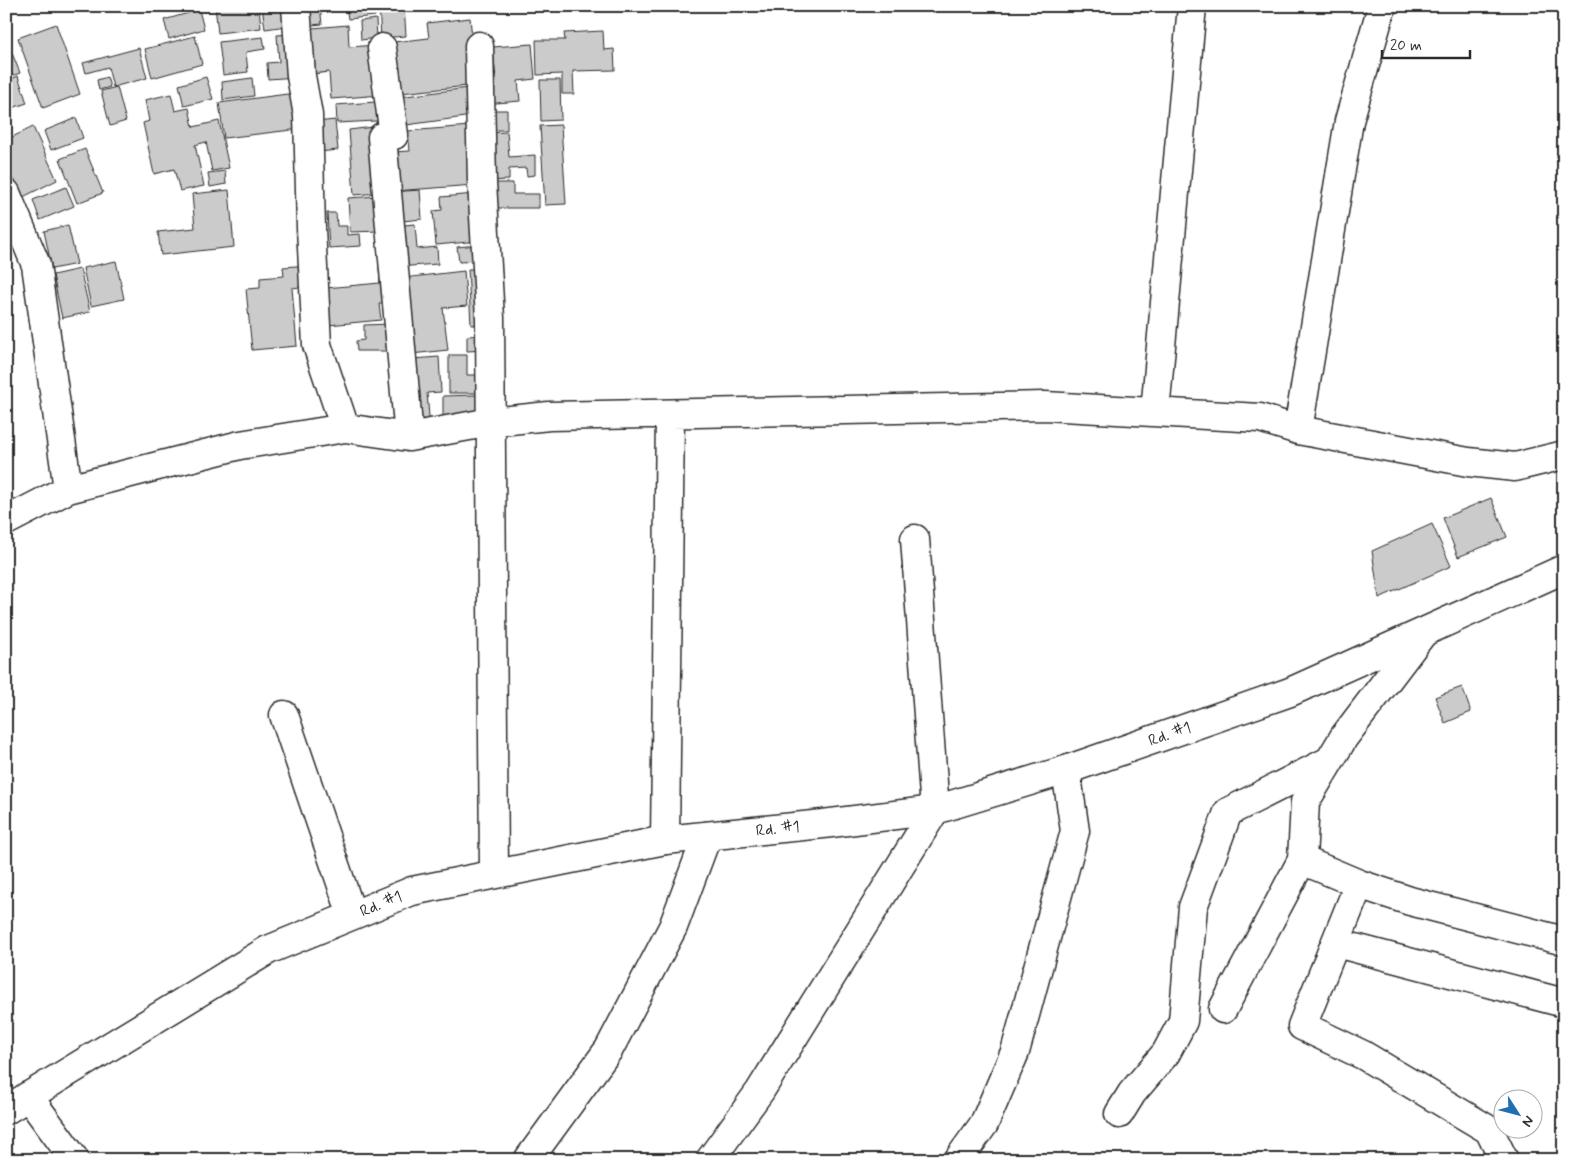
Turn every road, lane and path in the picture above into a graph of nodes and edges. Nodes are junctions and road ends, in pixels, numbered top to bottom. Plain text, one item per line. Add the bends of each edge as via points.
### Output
1 (296, 6) edge
2 (1192, 6) edge
3 (1382, 6) edge
4 (479, 46) dead end
5 (382, 48) dead end
6 (6, 193) edge
7 (1155, 412) junction
8 (670, 414) junction
9 (491, 422) junction
10 (345, 428) junction
11 (1298, 430) junction
12 (409, 437) junction
13 (1564, 455) edge
14 (68, 489) junction
15 (6, 522) edge
16 (915, 539) dead end
17 (1564, 569) edge
18 (1423, 633) junction
19 (284, 715) dead end
20 (1329, 761) junction
21 (1066, 770) junction
22 (935, 810) junction
23 (708, 836) junction
24 (665, 840) junction
25 (1302, 860) junction
26 (494, 873) junction
27 (1359, 884) junction
28 (352, 915) junction
29 (1564, 941) edge
30 (1336, 943) junction
31 (1564, 1003) edge
32 (1223, 1009) dead end
33 (17, 1103) edge
34 (1119, 1114) dead end
35 (1503, 1159) edge
36 (75, 1160) edge
37 (528, 1160) edge
38 (710, 1160) edge
39 (958, 1160) edge

1 - 10 street via 301,76 308,115 317,345
2 - 7 street
3 - 11 street via 1349,121
4 - 9 street
5 - 12 street via 394,135 382,137
6 - 14 street via 36,265
7 - 8 street via 1045,406
7 - 11 street via 1260,418
8 - 9 street via 549,416
8 - 24 street
9 - 12 street
9 - 26 street
10 - 12 street
10 - 14 street via 240,445
11 - 13 street via 1468,462 1515,467
14 - 15 street
16 - 22 street
17 - 18 street, Rd. #1
18 - 20 street
18 - 21 street, Rd. #1 via 1290,692
19 - 28 street
20 - 25 street via 1305,802
20 - 34 street via 1228,812 1193,908 1183,1021 1166,1053 1132,1093
21 - 22 street, Rd. #1
21 - 39 street via 1075,831 1015,1052 984,1124
22 - 23 street, Rd. #1
22 - 38 street via 760,1091
23 - 24 street, Rd. #1
23 - 37 street via 673,927 609,1049
24 - 26 street, Rd. #1
25 - 27 street
25 - 32 street
26 - 28 street, Rd. #1 via 412,891
27 - 29 street via 1410,901
27 - 30 street
28 - 33 street, Rd. #1 via 268,950
30 - 31 street
30 - 35 street via 1302,1026 1363,1055 1489,1130
33 - 36 street

